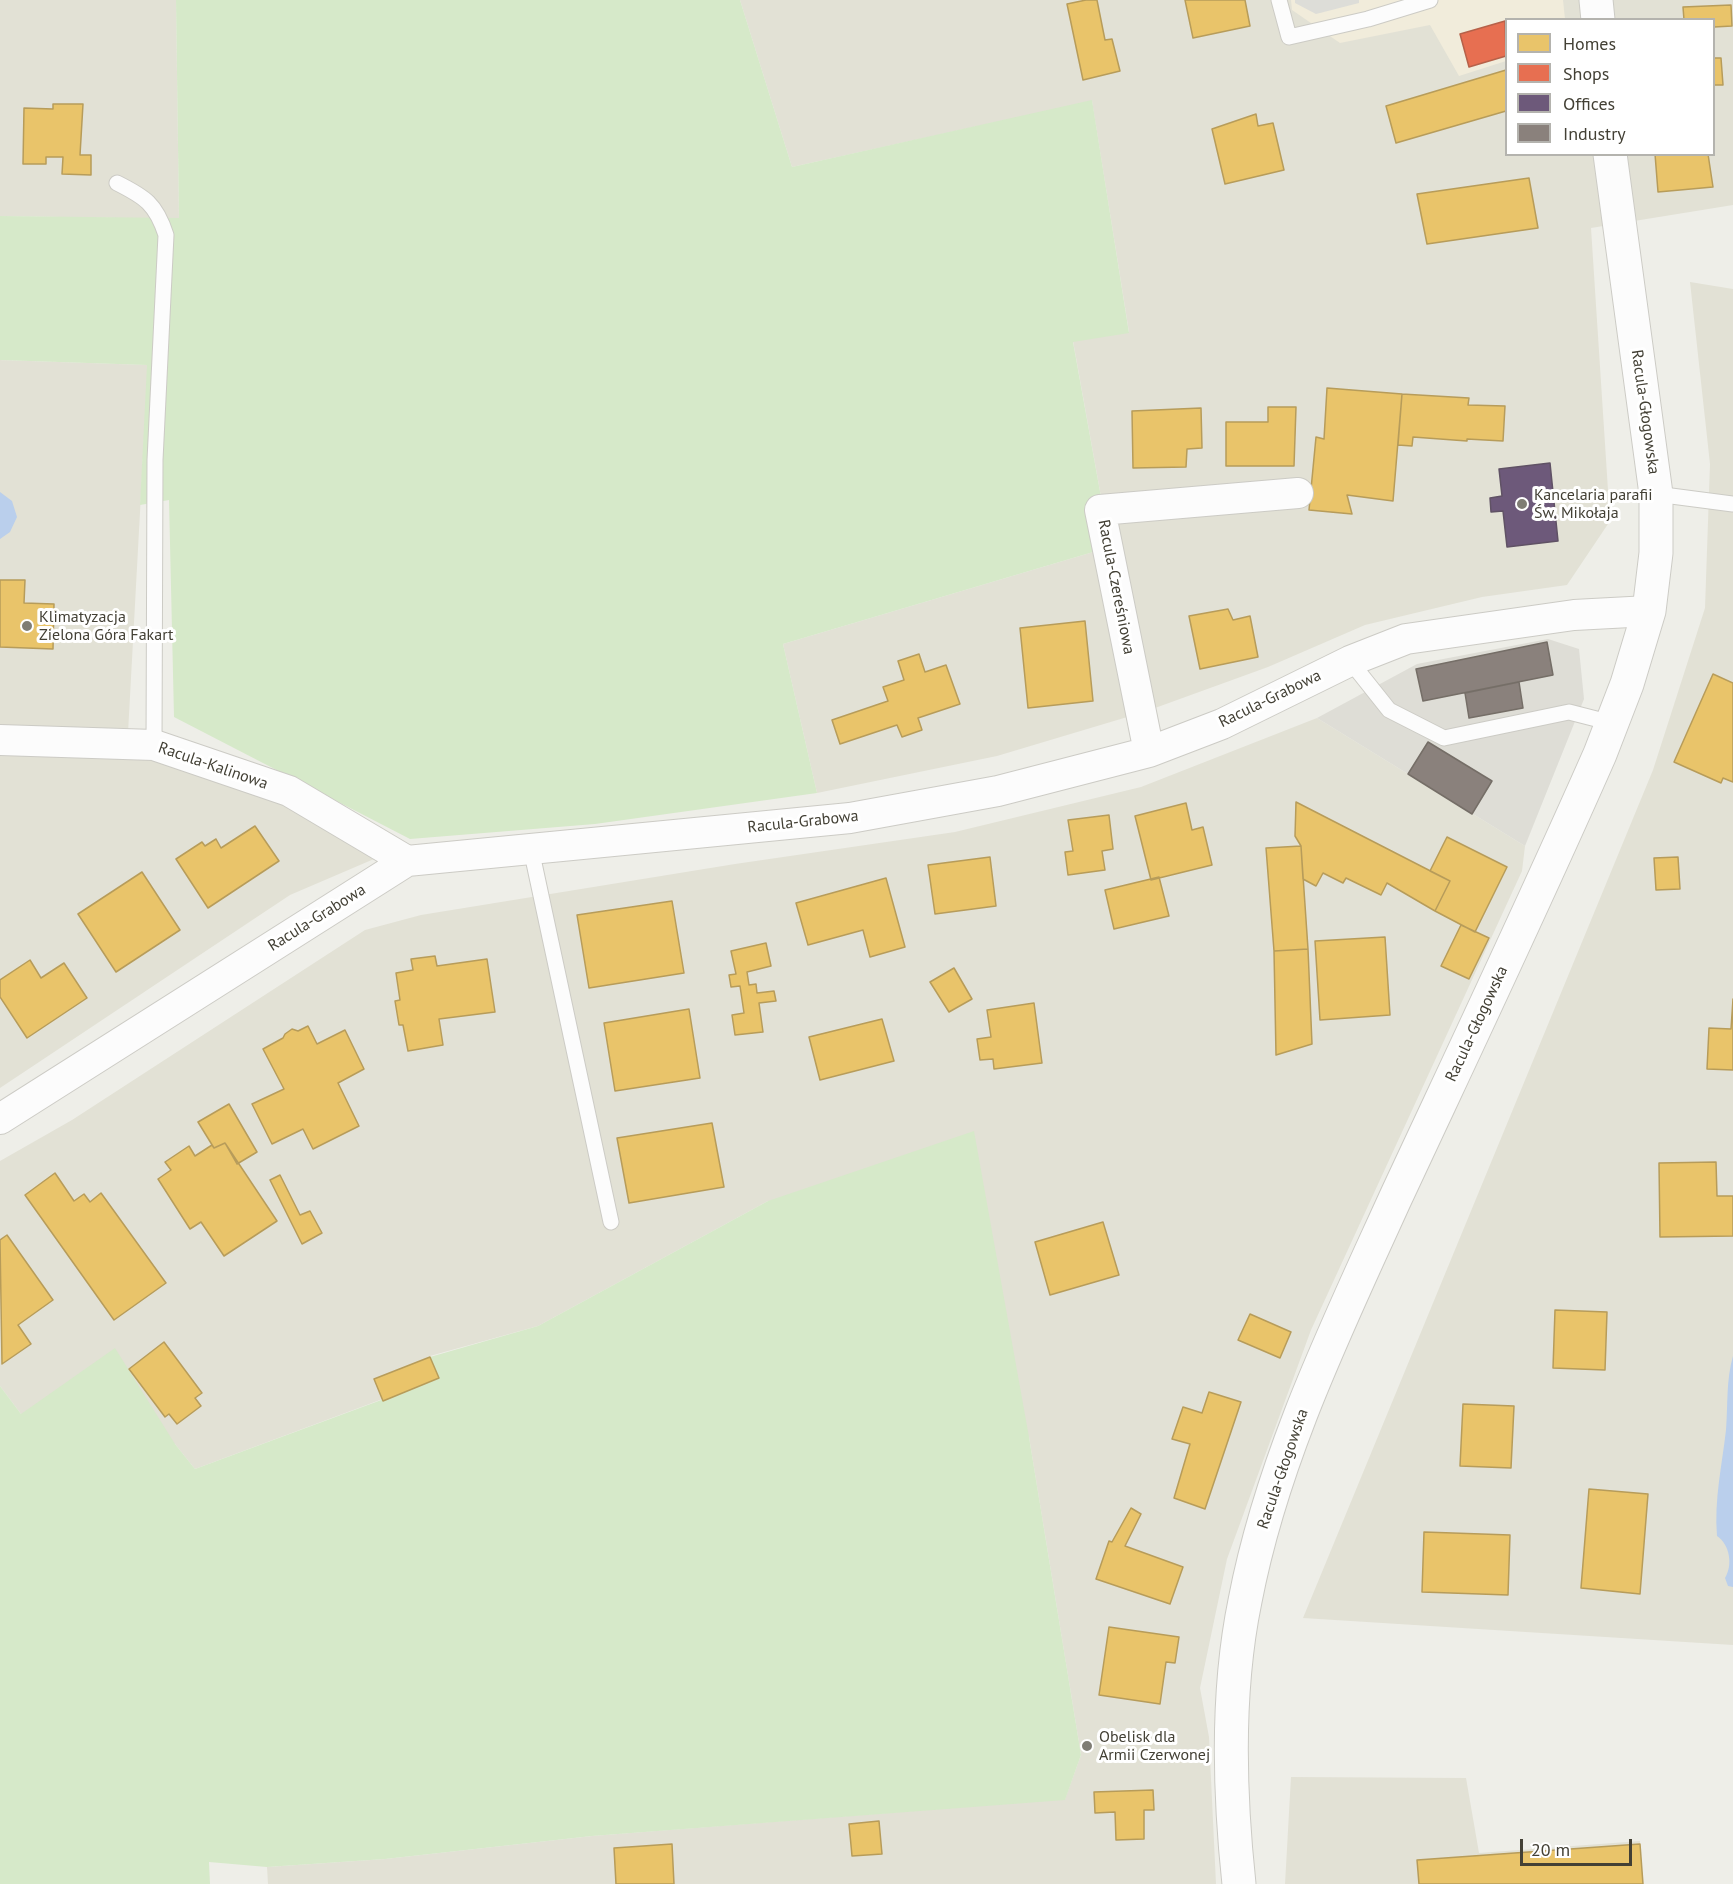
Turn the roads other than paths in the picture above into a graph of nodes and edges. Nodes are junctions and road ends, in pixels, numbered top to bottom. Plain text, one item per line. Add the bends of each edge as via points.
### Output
1 (1279, 0) edge
2 (1430, 0) edge
3 (1596, 0) edge
4 (1397, 4) edge
5 (1598, 18) edge
6 (1610, 156) edge
7 (117, 183) dead end
8 (1298, 494) dead end
9 (1656, 494) junction
10 (1733, 504) edge
11 (1649, 611) junction
12 (1350, 661) junction
13 (1612, 723) junction
14 (0, 740) edge
15 (154, 745) junction
16 (1149, 752) junction
17 (531, 849) junction
18 (407, 861) junction
19 (0, 1119) edge
20 (611, 1222) dead end
21 (1239, 1884) edge

1 - 4 lane via 1289,37
2 - 4 lane
3 - 5 street
6 - 9 street, Racula-Głogowska
7 - 15 lane via 143,196 159,214 166,235 155,460
8 - 16 street, Racula-Czereśniowa via 1100,510
9 - 10 lane
9 - 11 street, Racula-Głogowska via 1656,553
11 - 12 street, Racula-Grabowa via 1574,615 1406,639
11 - 13 street, Racula-Głogowska
12 - 13 lane via 1389,710 1444,738 1569,712
12 - 16 street, Racula-Grabowa via 1222,724
13 - 21 street, Racula-Głogowska via 1544,881 1351,1295 1280,1470 1244,1602 1235,1668 1231,1739
14 - 15 street, Racula-Kalinowa
15 - 18 street, Racula-Kalinowa via 289,791
16 - 17 street, Racula-Grabowa via 998,791 850,818
17 - 18 street, Racula-Grabowa
17 - 20 lane
18 - 19 street, Racula-Grabowa

